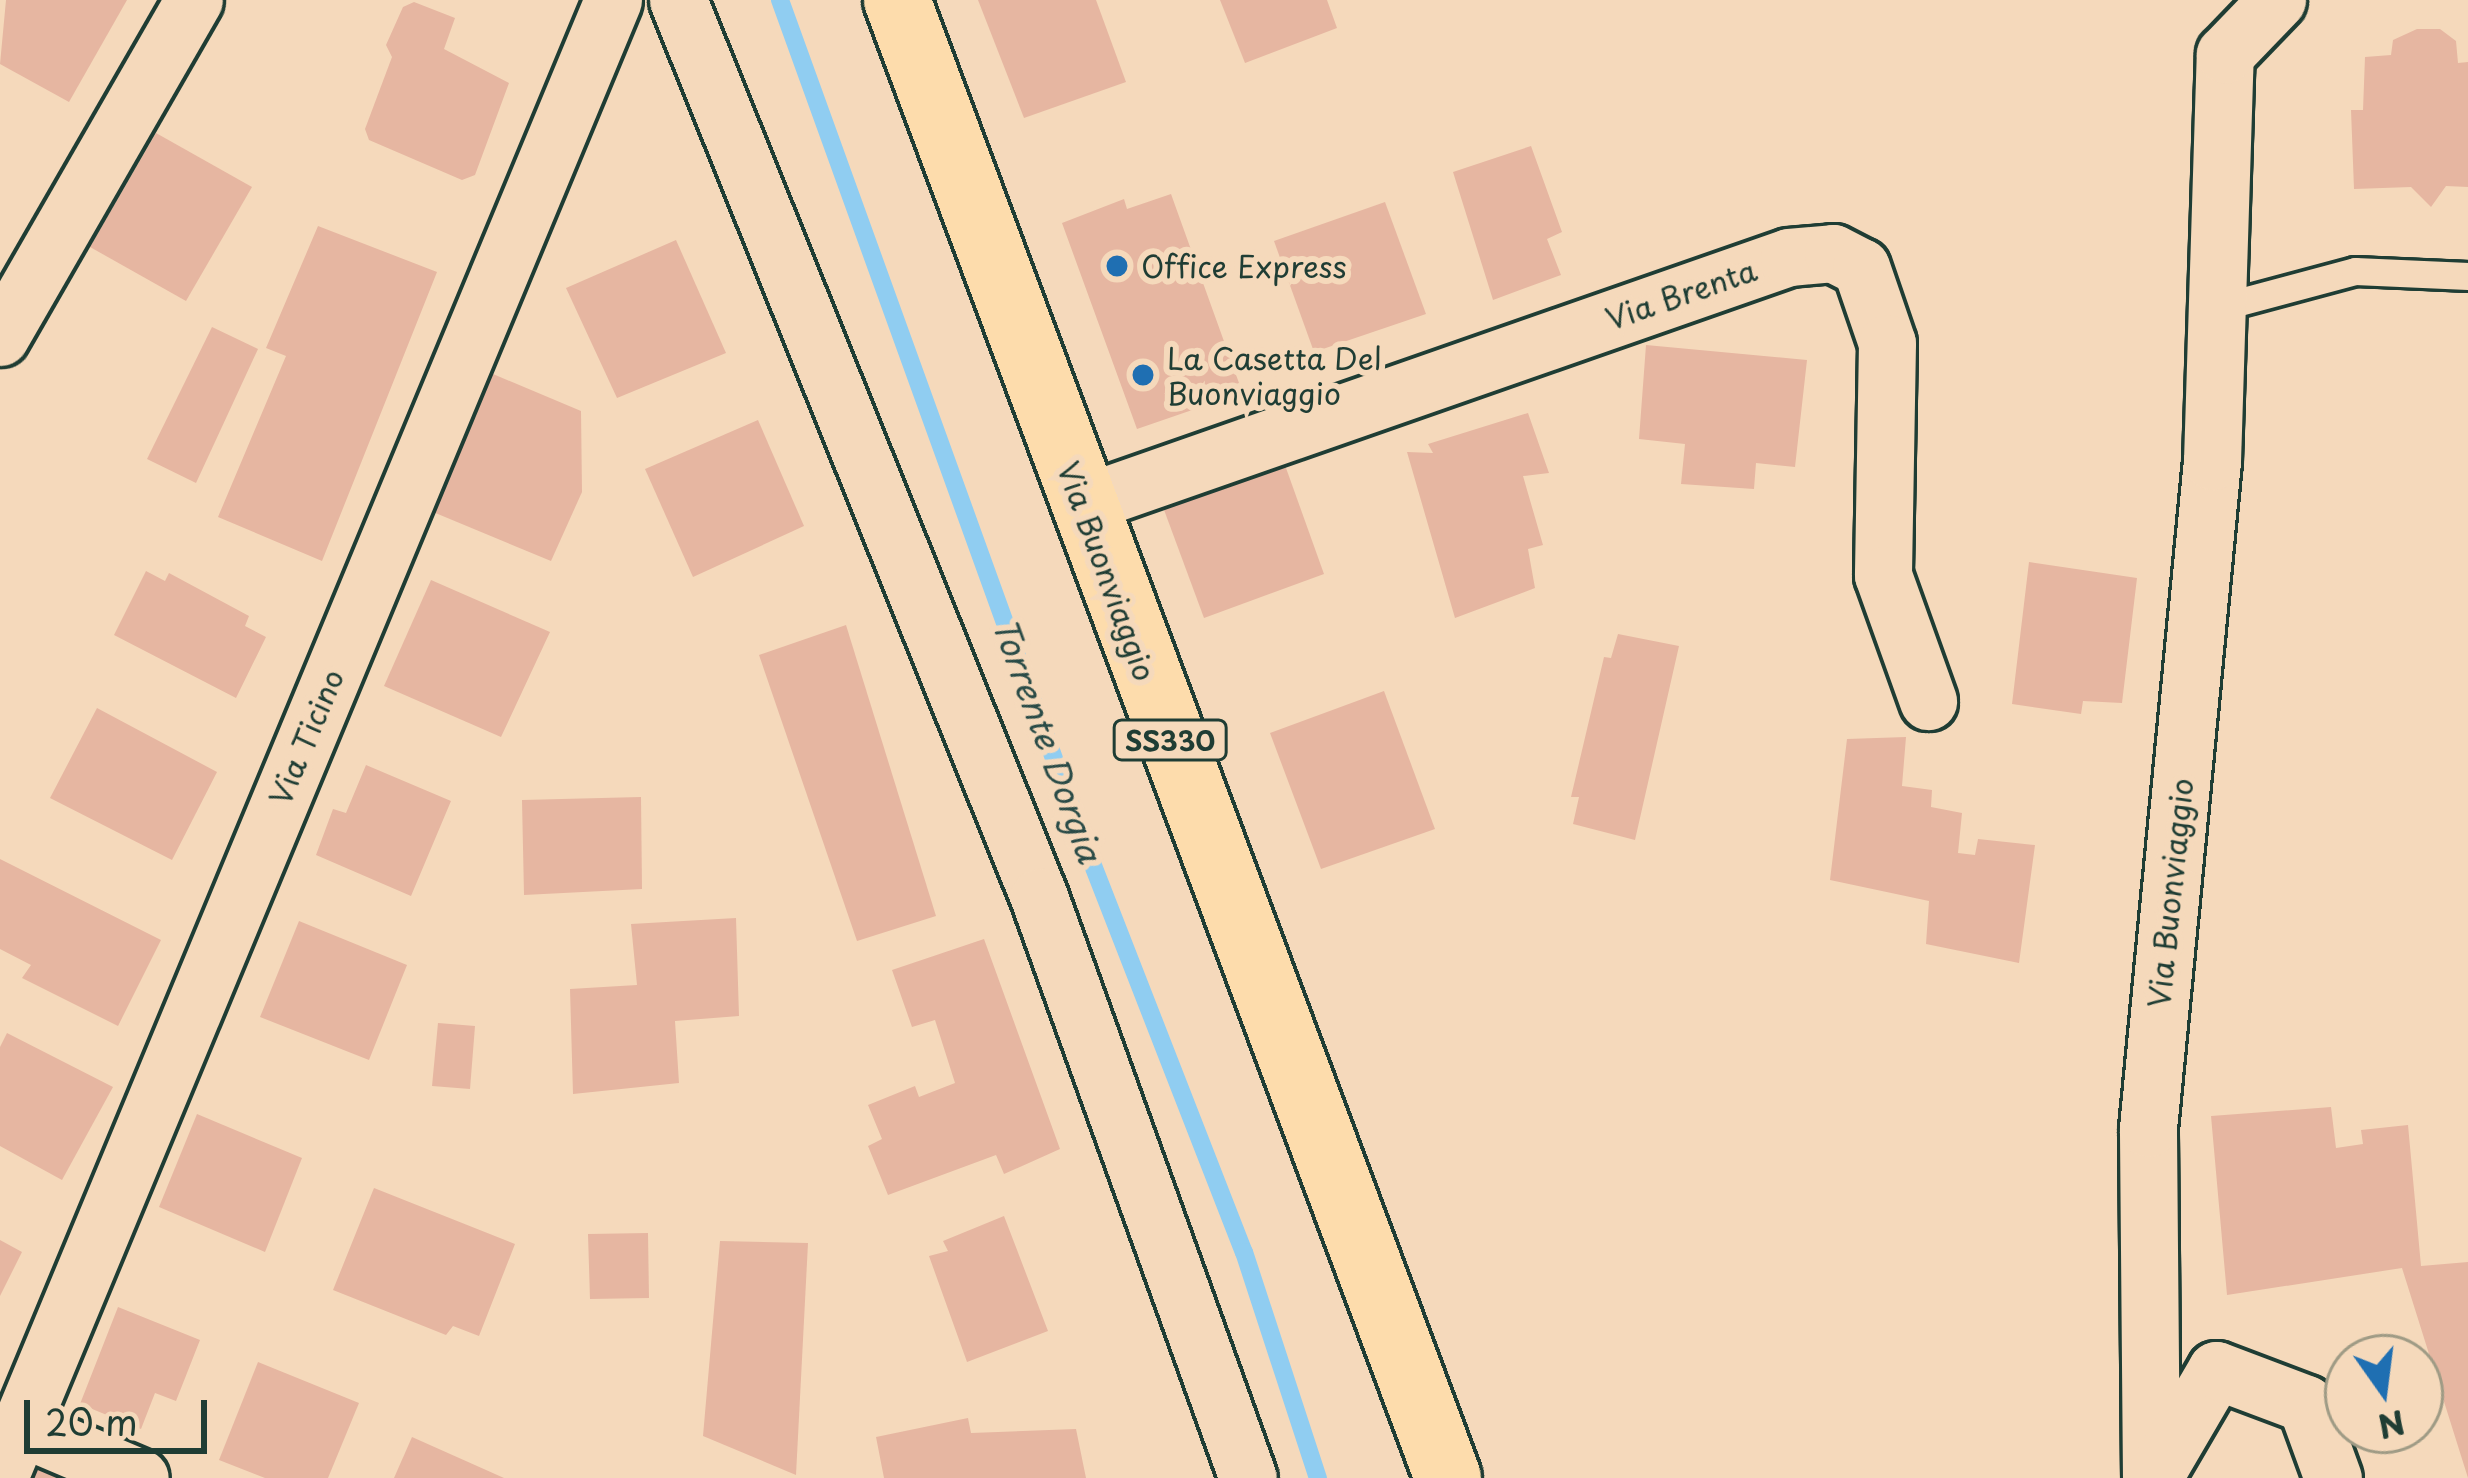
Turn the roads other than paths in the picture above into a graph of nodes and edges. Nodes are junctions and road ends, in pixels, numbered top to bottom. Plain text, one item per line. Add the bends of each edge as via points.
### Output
1 (194, 0) edge
2 (613, 0) edge
3 (678, 0) edge
4 (897, 0) edge
5 (2277, 0) edge
6 (2468, 276) edge
7 (2217, 308) junction
8 (0, 337) edge
9 (1082, 504) junction
10 (1928, 700) dead end
11 (10, 1451) edge
12 (140, 1478) edge
13 (1248, 1478) edge
14 (1448, 1478) edge
15 (2152, 1478) edge
16 (2333, 1478) edge

1 - 8 street
2 - 11 street, Via Ticino
3 - 13 street via 1039,897
4 - 9 main road, Via Buonviaggio / SS330
5 - 7 street, Via Buonviaggio via 2224,54
6 - 7 lane via 2355,271
7 - 15 street, Via Buonviaggio via 2212,461 2148,1128
9 - 10 street, Via Brenta via 1769,263 1833,253 1861,267 1887,343 1882,574
9 - 14 main road, Via Buonviaggio / SS330
11 - 12 street
15 - 16 street, Via Buonviaggio via 2216,1370 2306,1404

